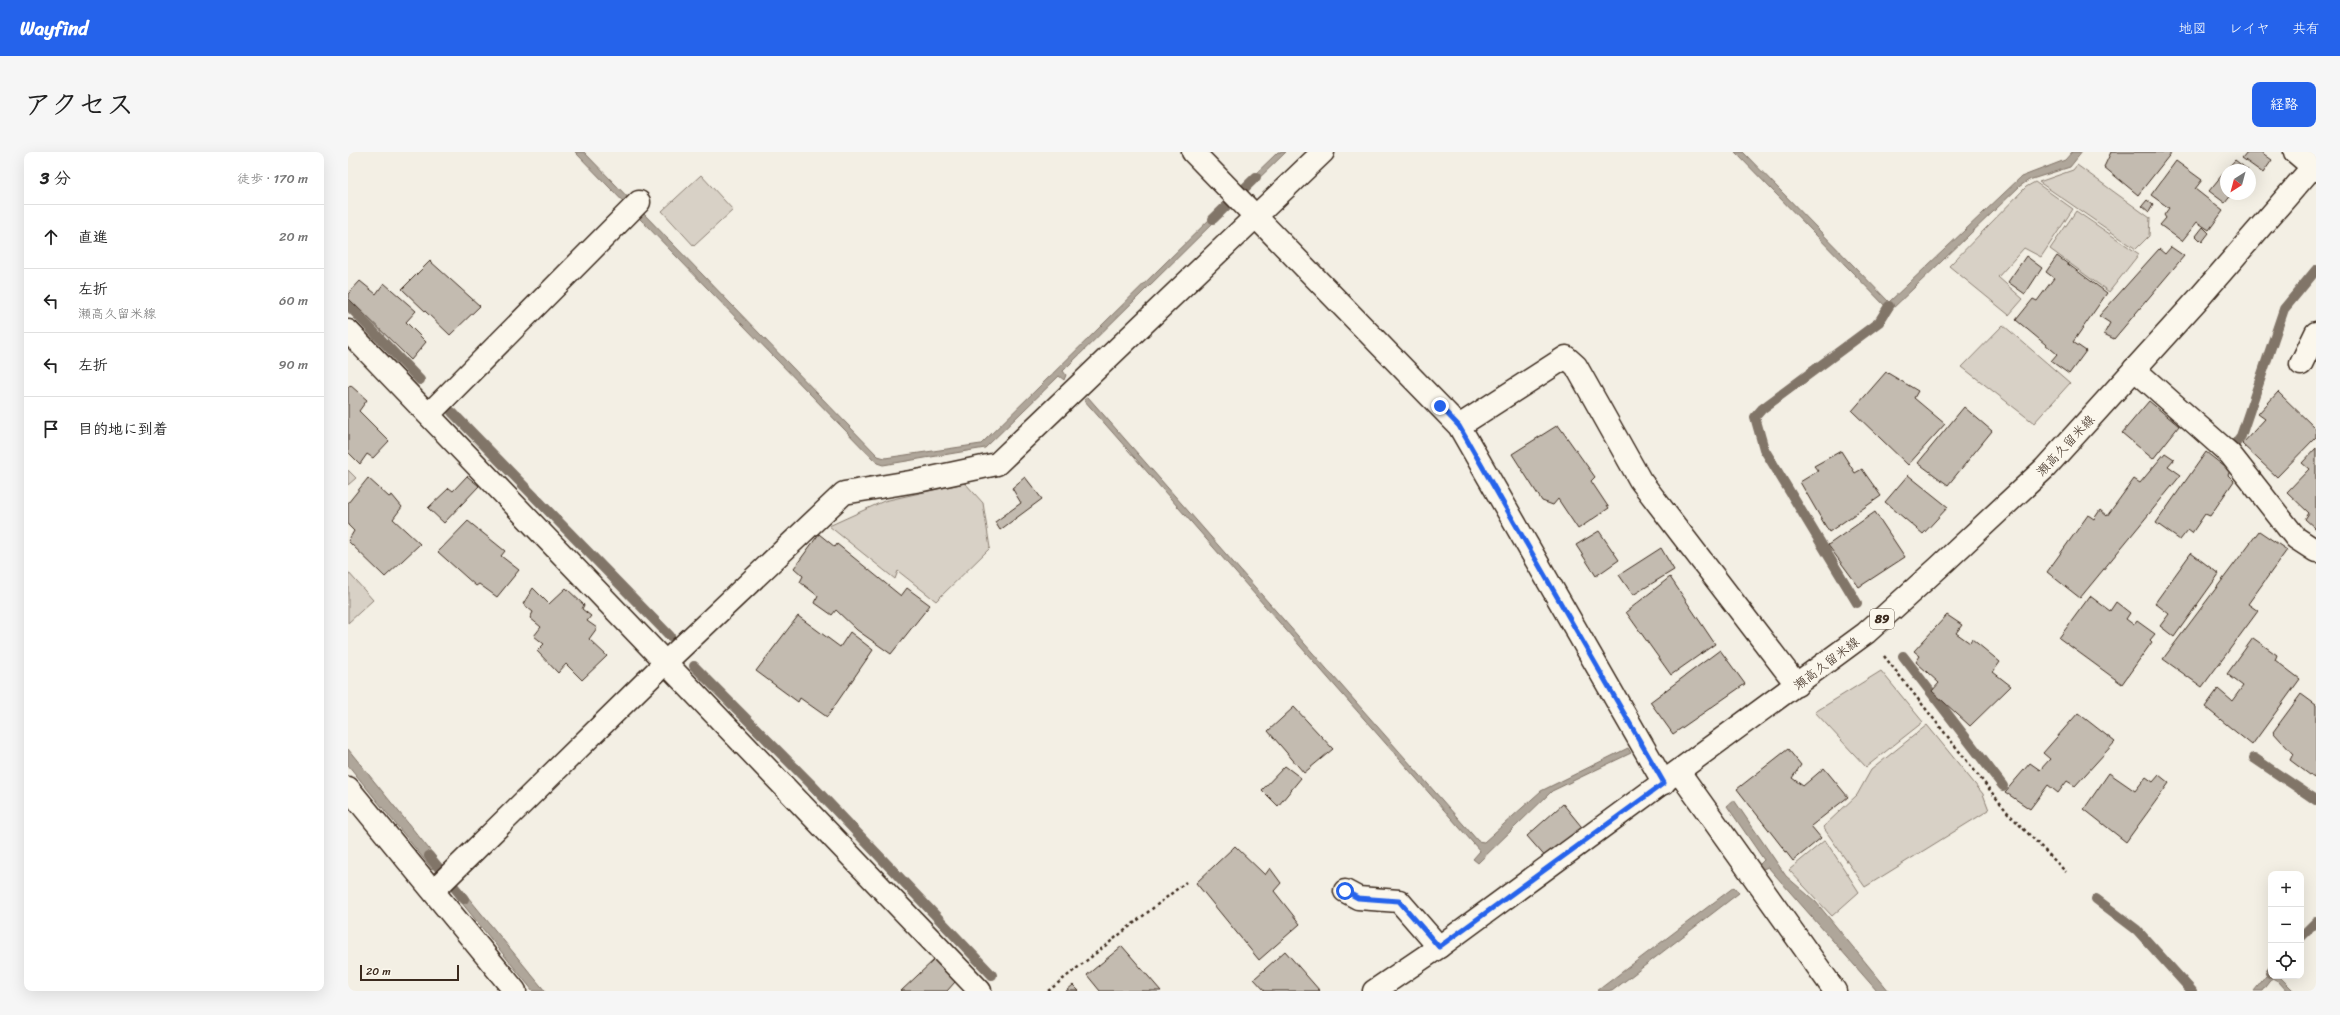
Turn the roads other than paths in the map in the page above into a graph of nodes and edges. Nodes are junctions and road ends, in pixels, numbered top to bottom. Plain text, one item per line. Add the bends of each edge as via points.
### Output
1 (1193, 152) edge
2 (1323, 152) edge
3 (2295, 152) edge
4 (2315, 166) edge
5 (639, 202) dead end
6 (1257, 217) junction
7 (348, 331) edge
8 (2316, 333) edge
9 (2301, 364) dead end
10 (2134, 369) junction
11 (429, 414) junction
12 (1459, 426) junction
13 (2316, 551) edge
14 (666, 662) junction
15 (1797, 685) junction
16 (1672, 777) junction
17 (348, 788) edge
18 (433, 891) junction
19 (1345, 891) dead end
20 (1439, 947) junction
21 (515, 991) edge
22 (980, 991) edge
23 (1374, 991) edge
24 (1835, 991) edge

1 - 6 street
2 - 6 street
3 - 4 street
4 - 10 street, 瀬高久留米線 / 89
5 - 11 street
6 - 12 street
6 - 14 street via 997,464 844,493
7 - 11 street
8 - 9 street
10 - 13 street via 2230,454 2296,538
10 - 15 street, 瀬高久留米線 / 89 via 2045,468 1866,633
11 - 14 street
12 - 15 street via 1566,357 1576,366 1640,480
12 - 16 street
14 - 18 street
14 - 22 street
15 - 16 street, 瀬高久留米線 / 89
16 - 20 street, 瀬高久留米線 / 89
16 - 24 street
17 - 18 street
18 - 21 street
19 - 20 street via 1358,898 1399,901
20 - 23 street, 瀬高久留米線 / 89

